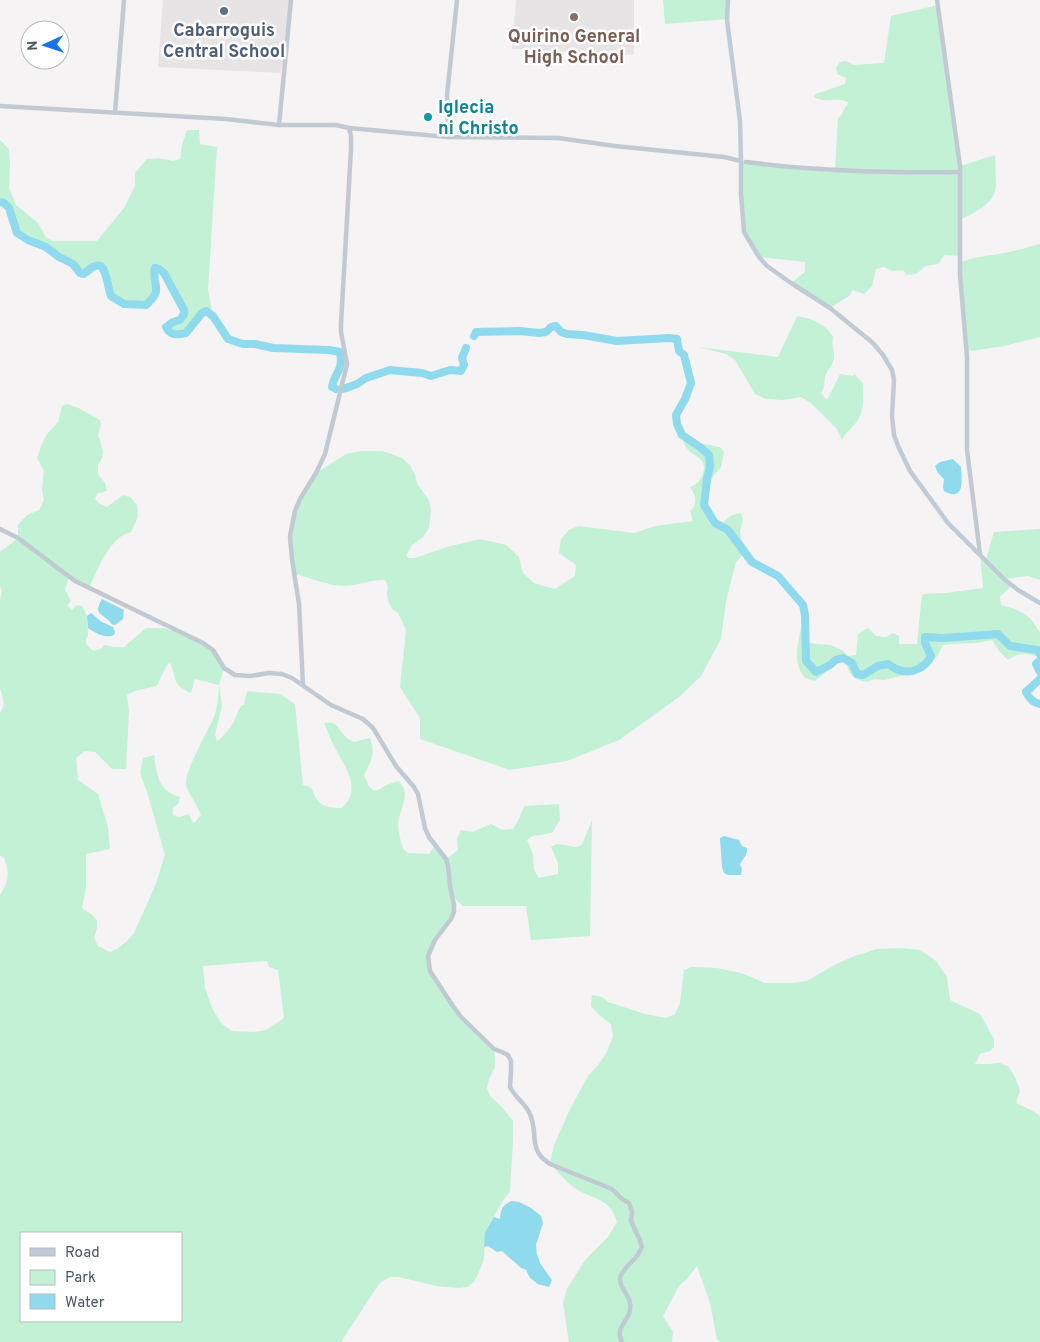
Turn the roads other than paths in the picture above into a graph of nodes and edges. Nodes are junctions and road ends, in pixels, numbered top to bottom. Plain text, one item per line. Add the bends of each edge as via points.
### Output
1 (124, 0) edge
2 (291, 0) edge
3 (457, 0) edge
4 (728, 0) edge
5 (937, 0) edge
6 (0, 106) edge
7 (115, 113) junction
8 (279, 125) junction
9 (349, 128) junction
10 (448, 137) junction
11 (744, 161) junction
12 (960, 172) junction
13 (0, 529) edge
14 (980, 554) junction
15 (1040, 603) edge
16 (303, 685) junction
17 (622, 1342) edge

1 - 7 street
2 - 8 street
3 - 10 street via 447,95
4 - 11 main road via 727,20
5 - 12 street
6 - 7 street
7 - 8 street
8 - 9 street
9 - 10 street
9 - 16 street via 352,149 341,332 347,364 325,454 300,500 290,536 300,604
10 - 11 street via 558,138
11 - 12 street via 859,172
11 - 14 main road via 740,194 744,232 758,258 830,308 883,355 894,380 894,435 910,471 948,523
12 - 14 street via 960,275 967,357 968,450
13 - 16 street via 18,538 75,581 203,643 213,650 224,668 235,674 282,674
14 - 15 main road via 1004,579
16 - 17 street via 373,728 418,794 425,828 446,859 453,896 454,912 428,956 430,971 452,1006 494,1050 502,1052 511,1061 510,1087 532,1118 538,1154 550,1164 612,1189 629,1203 631,1221 642,1247 620,1278 631,1310 620,1329

